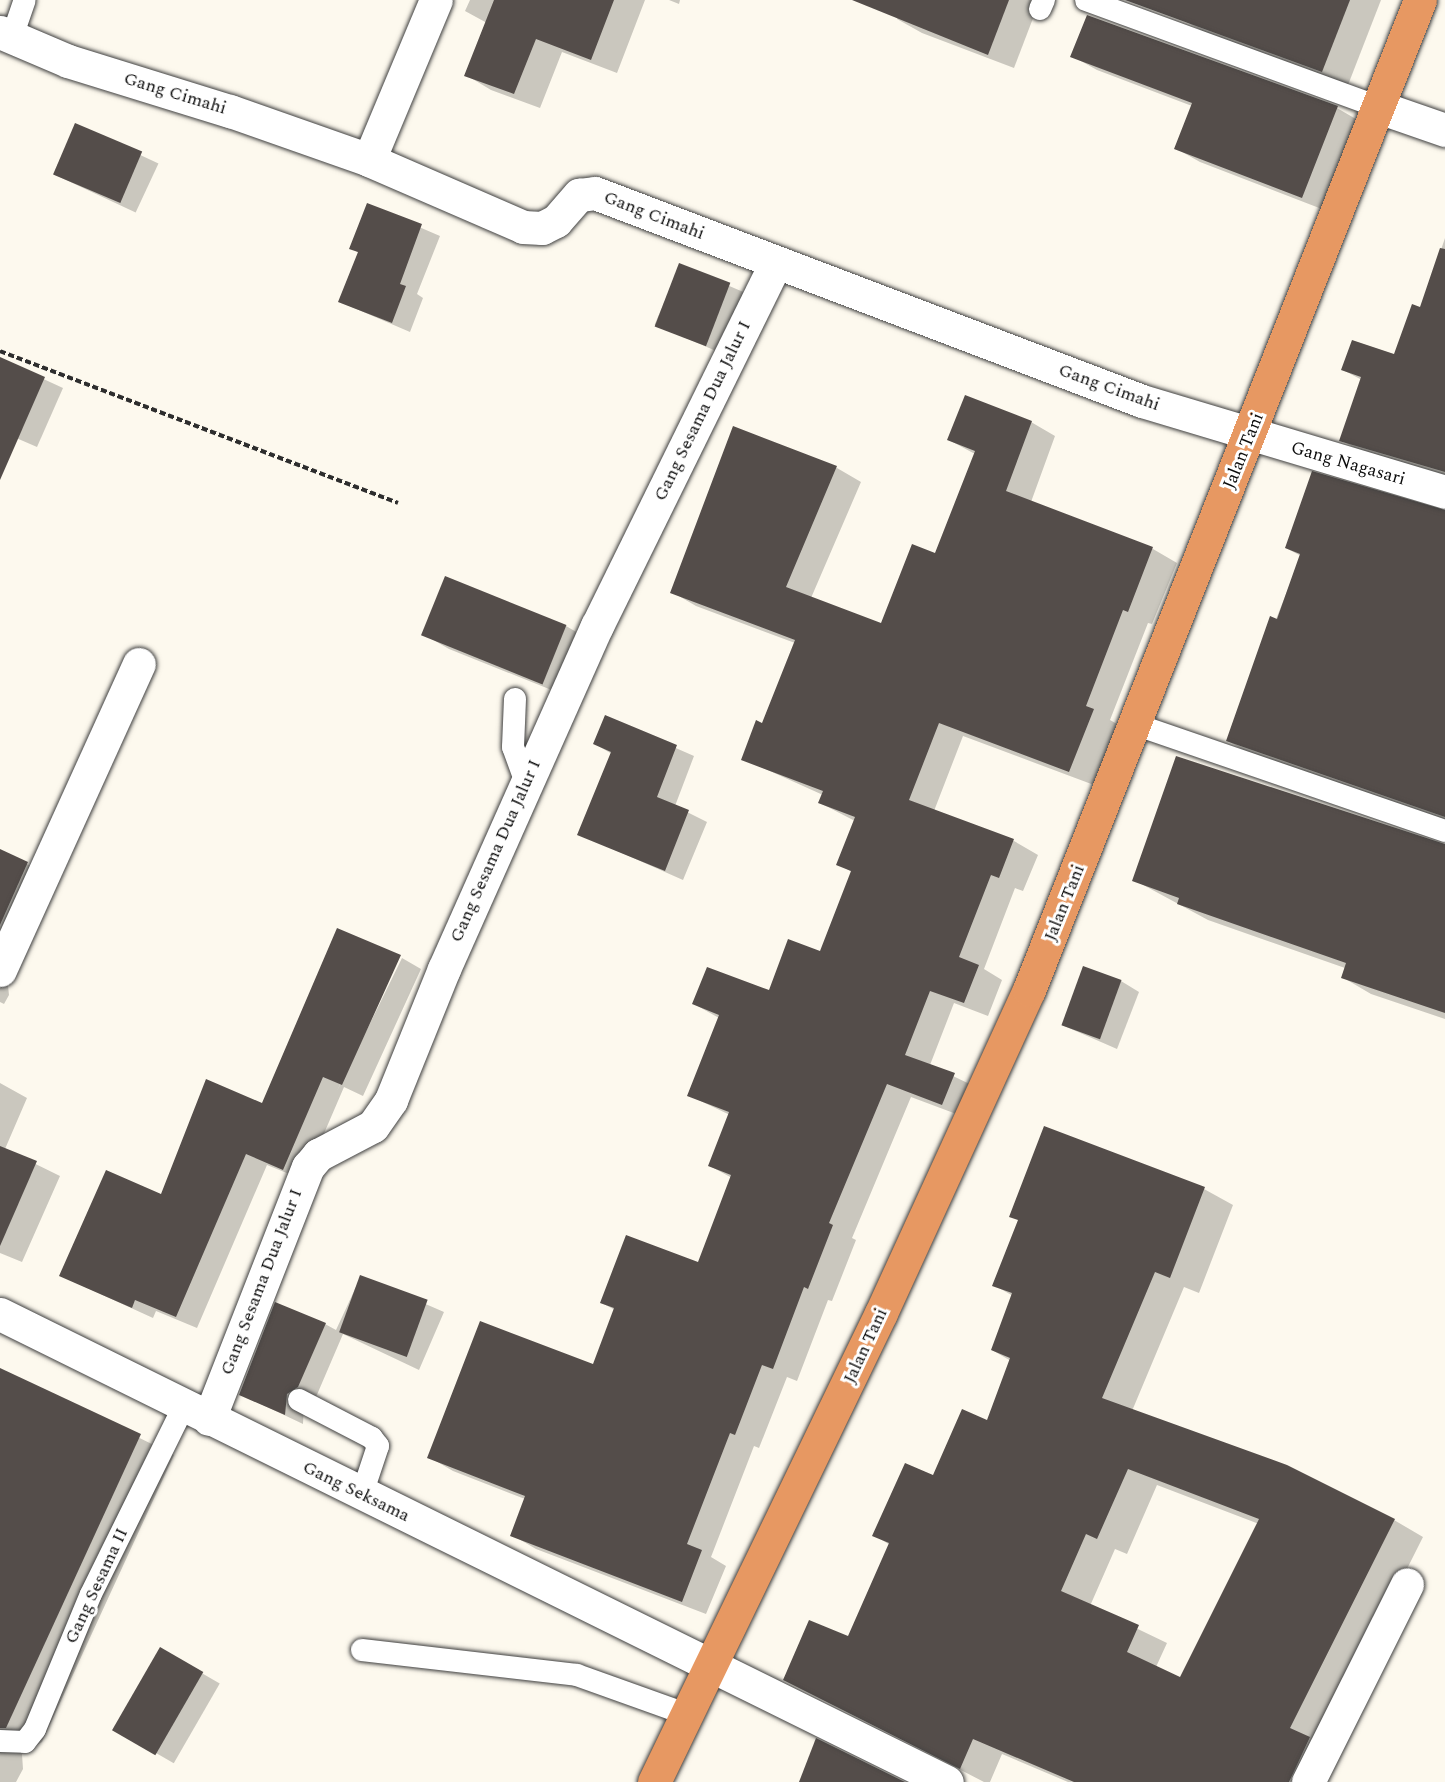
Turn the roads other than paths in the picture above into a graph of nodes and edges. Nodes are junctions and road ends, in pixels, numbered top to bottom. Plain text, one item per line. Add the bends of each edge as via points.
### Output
1 (25, 0) edge
2 (436, 0) edge
3 (1086, 0) edge
4 (1420, 0) edge
5 (6, 34) edge
6 (1376, 106) junction
7 (1445, 130) edge
8 (369, 160) junction
9 (776, 263) junction
10 (1251, 436) junction
11 (1445, 492) edge
12 (139, 664) dead end
13 (515, 699) dead end
14 (1137, 725) junction
15 (526, 783) junction
16 (1445, 831) edge
17 (0, 970) edge
18 (0, 1314) edge
19 (299, 1400) dead end
20 (196, 1413) junction
21 (362, 1494) junction
22 (1407, 1584) dead end
23 (362, 1650) dead end
24 (713, 1667) junction
25 (689, 1715) junction
26 (3, 1749) edge
27 (654, 1782) edge
28 (947, 1782) edge
29 (1308, 1782) edge

1 - 5 lane
2 - 8 street
3 - 6 lane
4 - 6 highway, Jalan Tani
5 - 8 street, Gang Cimahi via 69,61
6 - 7 street
6 - 10 highway, Jalan Tani
8 - 9 street, Gang Cimahi via 523,227 542,228 556,221 579,195 595,193
9 - 10 street, Gang Cimahi via 1142,401
9 - 15 street, Gang Sesama Dua Jalur I via 597,626
10 - 11 street, Gang Nagasari
10 - 14 highway, Jalan Tani
12 - 17 street
13 - 15 lane via 511,719 513,747
14 - 16 lane
14 - 24 highway, Jalan Tani via 1029,990
15 - 20 street, Gang Sesama Dua Jalur I via 391,1100 373,1126 318,1155 308,1167
18 - 20 street, Gang Seksama
19 - 21 lane via 372,1438 378,1446
20 - 21 street, Gang Seksama
20 - 26 lane, Gang Sesama II via 91,1594 35,1729 26,1742
21 - 24 street, Gang Seksama
22 - 29 street
23 - 25 lane via 577,1675
24 - 25 highway, Jalan Tani
24 - 28 street, Gang Seksama
25 - 27 highway, Jalan Tani

